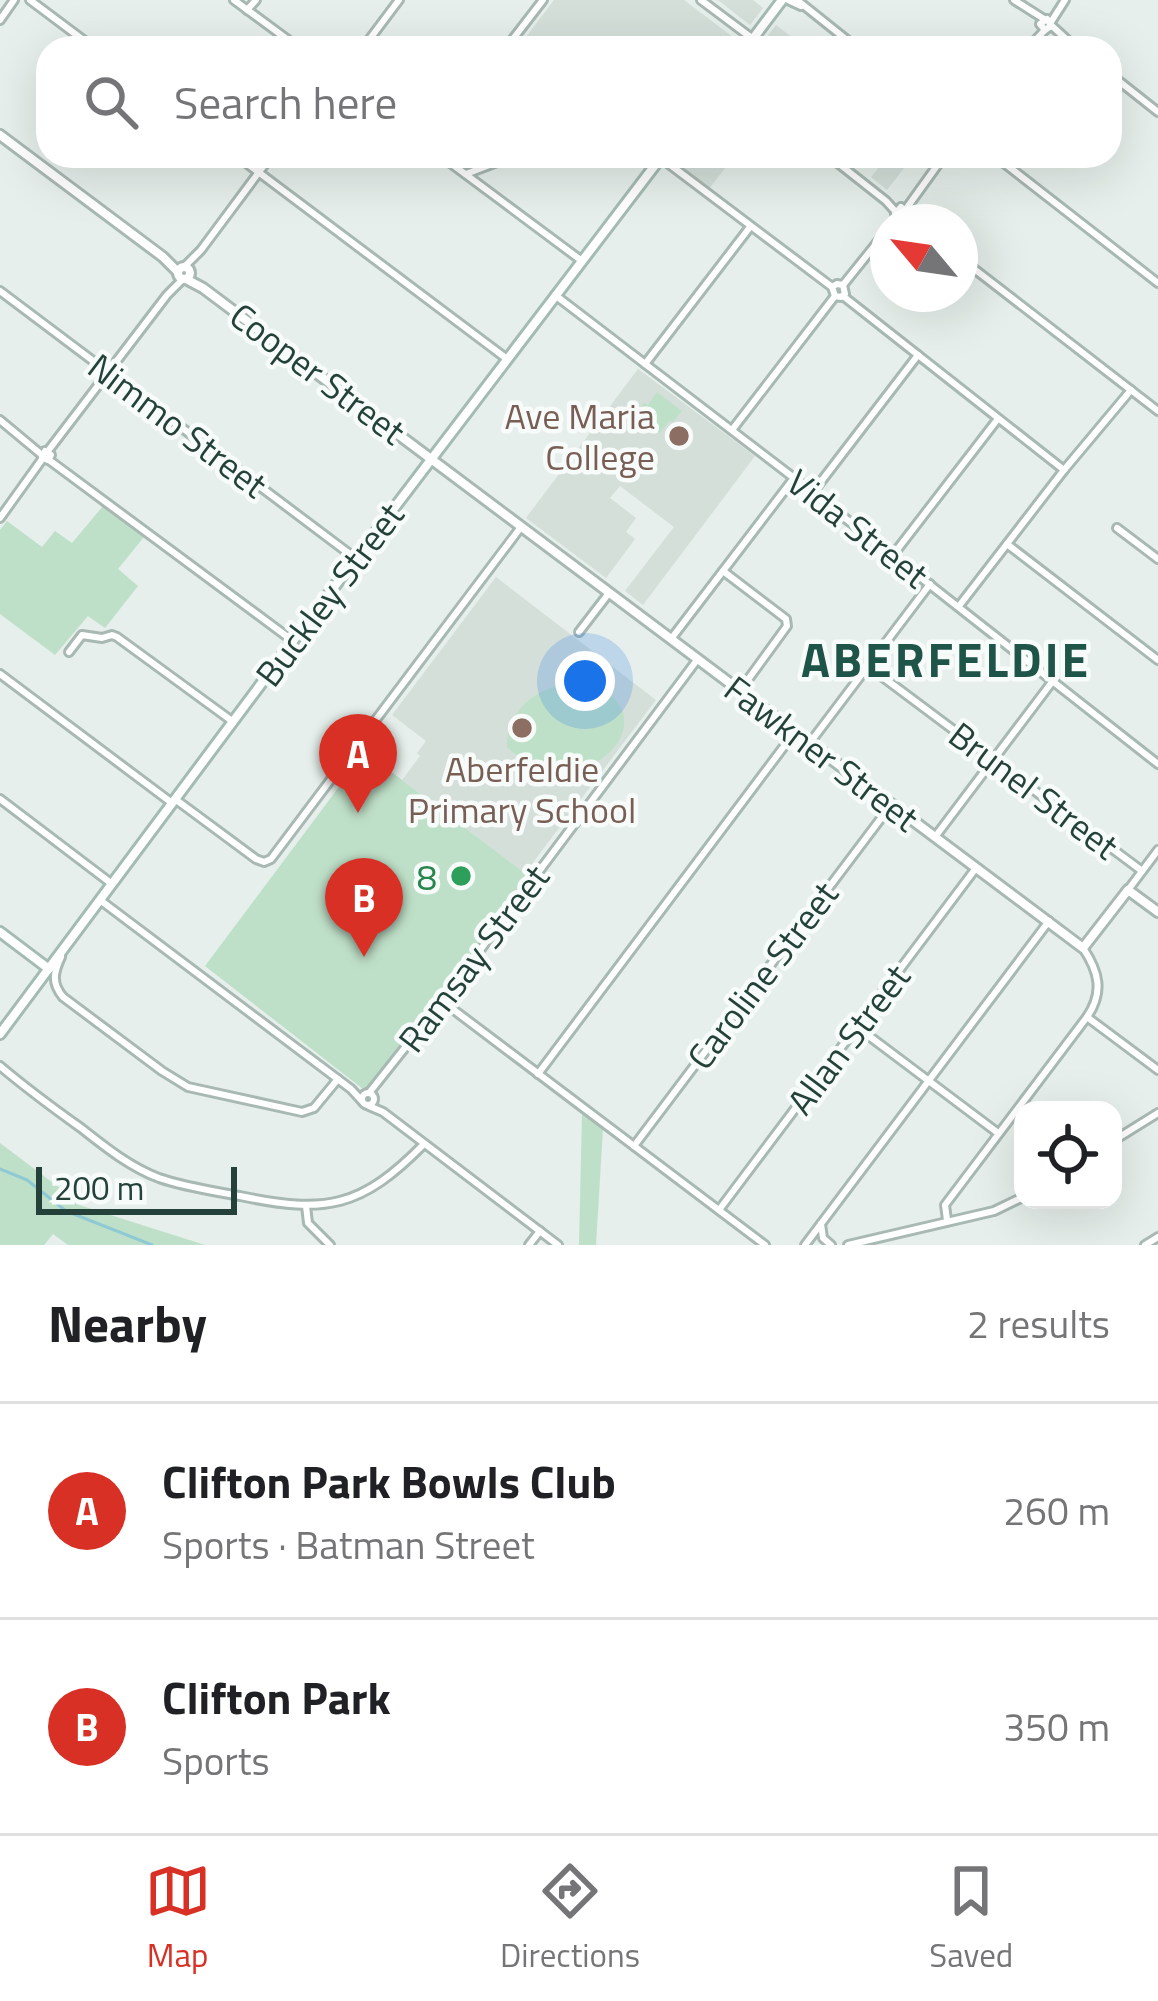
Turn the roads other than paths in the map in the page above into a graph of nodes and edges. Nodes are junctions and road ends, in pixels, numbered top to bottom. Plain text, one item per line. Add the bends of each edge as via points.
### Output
1 (14, 0) edge
2 (30, 0) edge
3 (234, 0) edge
4 (256, 0) edge
5 (399, 0) edge
6 (543, 0) edge
7 (701, 0) edge
8 (785, 0) edge
9 (797, 0) edge
10 (1014, 0) edge
11 (1065, 0) edge
12 (805, 8) junction
13 (248, 10) junction
14 (0, 20) edge
15 (1046, 25) junction
16 (78, 36) edge
17 (283, 36) edge
18 (372, 36) edge
19 (515, 36) edge
20 (749, 36) edge
21 (755, 36) edge
22 (841, 36) edge
23 (1037, 36) edge
24 (1061, 36) edge
25 (1122, 84) edge
26 (1158, 112) edge
27 (0, 135) edge
28 (36, 162) edge
29 (44, 168) edge
30 (253, 168) edge
31 (263, 168) edge
32 (458, 168) edge
33 (482, 168) edge
34 (654, 168) edge
35 (676, 168) edge
36 (844, 168) edge
37 (935, 168) edge
38 (1010, 168) edge
39 (259, 173) junction
40 (466, 174) junction
41 (888, 204) edge
42 (908, 204) edge
43 (750, 226) junction
44 (870, 253) edge
45 (582, 261) junction
46 (978, 272) edge
47 (184, 273) junction
48 (1158, 283) edge
49 (0, 291) edge
50 (837, 293) junction
51 (555, 295) junction
52 (918, 355) junction
53 (507, 359) junction
54 (645, 364) junction
55 (109, 373) junction
56 (1130, 390) junction
57 (1158, 411) edge
58 (998, 419) junction
59 (0, 420) edge
60 (731, 430) junction
61 (47, 456) junction
62 (431, 459) junction
63 (1064, 470) junction
64 (794, 478) junction
65 (812, 492) junction
66 (0, 518) edge
67 (521, 527) junction
68 (1117, 528) dead end
69 (1007, 544) junction
70 (893, 555) junction
71 (356, 558) junction
72 (1158, 559) edge
73 (723, 571) junction
74 (930, 584) junction
75 (609, 593) junction
76 (959, 606) junction
77 (579, 632) dead end
78 (293, 640) junction
79 (671, 640) junction
80 (69, 652) dead end
81 (698, 660) junction
82 (1158, 660) edge
83 (868, 666) junction
84 (0, 674) edge
85 (1052, 682) junction
86 (740, 692) junction
87 (233, 722) junction
88 (794, 733) junction
89 (809, 744) junction
90 (992, 760) junction
91 (1158, 764) edge
92 (0, 800) edge
93 (173, 801) junction
94 (891, 805) junction
95 (935, 838) junction
96 (1158, 850) edge
97 (976, 867) junction
98 (1142, 871) junction
99 (112, 884) junction
100 (1128, 890) junction
101 (100, 900) junction
102 (1158, 912) edge
103 (1049, 921) junction
104 (0, 932) edge
105 (65, 948) junction
106 (1083, 948) junction
107 (49, 969) junction
108 (442, 1001) junction
109 (1087, 1017) junction
110 (857, 1027) junction
111 (0, 1034) edge
112 (3, 1068) edge
113 (1158, 1070) edge
114 (538, 1074) junction
115 (338, 1078) junction
116 (928, 1080) junction
117 (369, 1099) junction
118 (1158, 1113) edge
119 (999, 1133) junction
120 (1122, 1135) edge
121 (424, 1144) junction
122 (634, 1146) junction
123 (1014, 1201) edge
124 (306, 1206) junction
125 (719, 1210) junction
126 (947, 1220) junction
127 (822, 1221) junction
128 (540, 1231) junction
129 (1158, 1237) edge
130 (330, 1245) edge
131 (529, 1245) edge
132 (559, 1245) edge
133 (765, 1245) edge
134 (805, 1245) edge
135 (831, 1245) edge
136 (848, 1245) edge
137 (1145, 1245) edge

1 - 14 street
2 - 16 street
3 - 13 street
4 - 13 street
5 - 18 street
6 - 19 street
7 - 20 street
8 - 12 street
8 - 21 street
9 - 12 street
10 - 15 street
11 - 15 street
12 - 22 street
13 - 17 street
15 - 23 street
15 - 24 street
25 - 26 street
27 - 28 street, Cooper Street
29 - 47 street, Cooper Street
30 - 39 street
31 - 39 street
32 - 40 street
33 - 40 street
34 - 45 street, Buckley Street
35 - 43 street
36 - 41 street
37 - 42 street
38 - 48 street
39 - 47 street
39 - 53 street
40 - 45 street
43 - 50 street
43 - 54 street
44 - 50 street
45 - 51 street, Buckley Street
46 - 56 street
47 - 55 street
47 - 62 street, Cooper Street
49 - 55 street, Nimmo Street
50 - 52 street
50 - 60 street
51 - 53 street, Buckley Street
51 - 54 street, Vida Street
52 - 58 street
52 - 65 street
53 - 62 street, Buckley Street
54 - 60 street, Vida Street
55 - 61 street
55 - 71 street, Nimmo Street
56 - 57 street
56 - 63 street
58 - 63 street
58 - 70 street
59 - 61 street
60 - 64 street, Vida Street
61 - 66 street
61 - 78 street
62 - 67 street, Fawkner Street
62 - 71 street, Buckley Street
63 - 69 street
64 - 65 street, Vida Street
64 - 73 street
65 - 70 street, Vida Street
67 - 75 street, Fawkner Street
67 - 93 street via 271,859 256,860
68 - 72 street
69 - 76 street
69 - 82 street
70 - 74 street, Vida Street
71 - 78 street, Buckley Street
73 - 79 street
73 - 86 street via 788,626
74 - 76 street, Vida Street
74 - 83 street
75 - 77 street
75 - 79 street, Fawkner Street
76 - 85 street, Vida Street
78 - 87 street, Buckley Street
79 - 81 street, Fawkner Street
80 - 87 street via 82,635 117,637
81 - 86 street, Fawkner Street
81 - 108 street, Ramsay Street
83 - 89 street
83 - 90 street, Brunel Street
84 - 93 street
85 - 90 street
85 - 91 street, Vida Street
86 - 88 street, Fawkner Street
87 - 93 street, Buckley Street
88 - 89 street, Fawkner Street
88 - 114 street
89 - 94 street, Fawkner Street
90 - 95 street
90 - 98 street, Brunel Street
92 - 99 street
93 - 99 street, Buckley Street
94 - 95 street, Fawkner Street
94 - 122 street, Caroline Street
95 - 97 street, Fawkner Street
96 - 98 street
97 - 103 street, Fawkner Street
97 - 110 street, Allan Street
98 - 100 street
99 - 101 street, Buckley Street
100 - 102 street, Brunel Street
100 - 106 street
101 - 105 street, Buckley Street
101 - 115 street
103 - 106 street, Fawkner Street
103 - 116 street
104 - 107 street
105 - 107 street, Buckley Street
105 - 115 street via 54,977 63,997 196,1090 302,1112
106 - 109 street via 1099,987
107 - 111 street, Buckley Street
108 - 114 street
108 - 117 street, Ramsay Street
109 - 113 street
109 - 119 street
110 - 116 street
110 - 125 street, Allan Street
112 - 124 street via 149,1174
114 - 122 street
115 - 117 street
116 - 119 street
116 - 127 street
117 - 121 street
118 - 120 street
119 - 126 street via 945,1205
121 - 124 street via 368,1190
121 - 128 street
122 - 125 street
123 - 126 street
124 - 130 street via 308,1222
125 - 133 street
126 - 136 street
127 - 134 street
127 - 135 street
128 - 131 street
128 - 132 street
129 - 137 street

